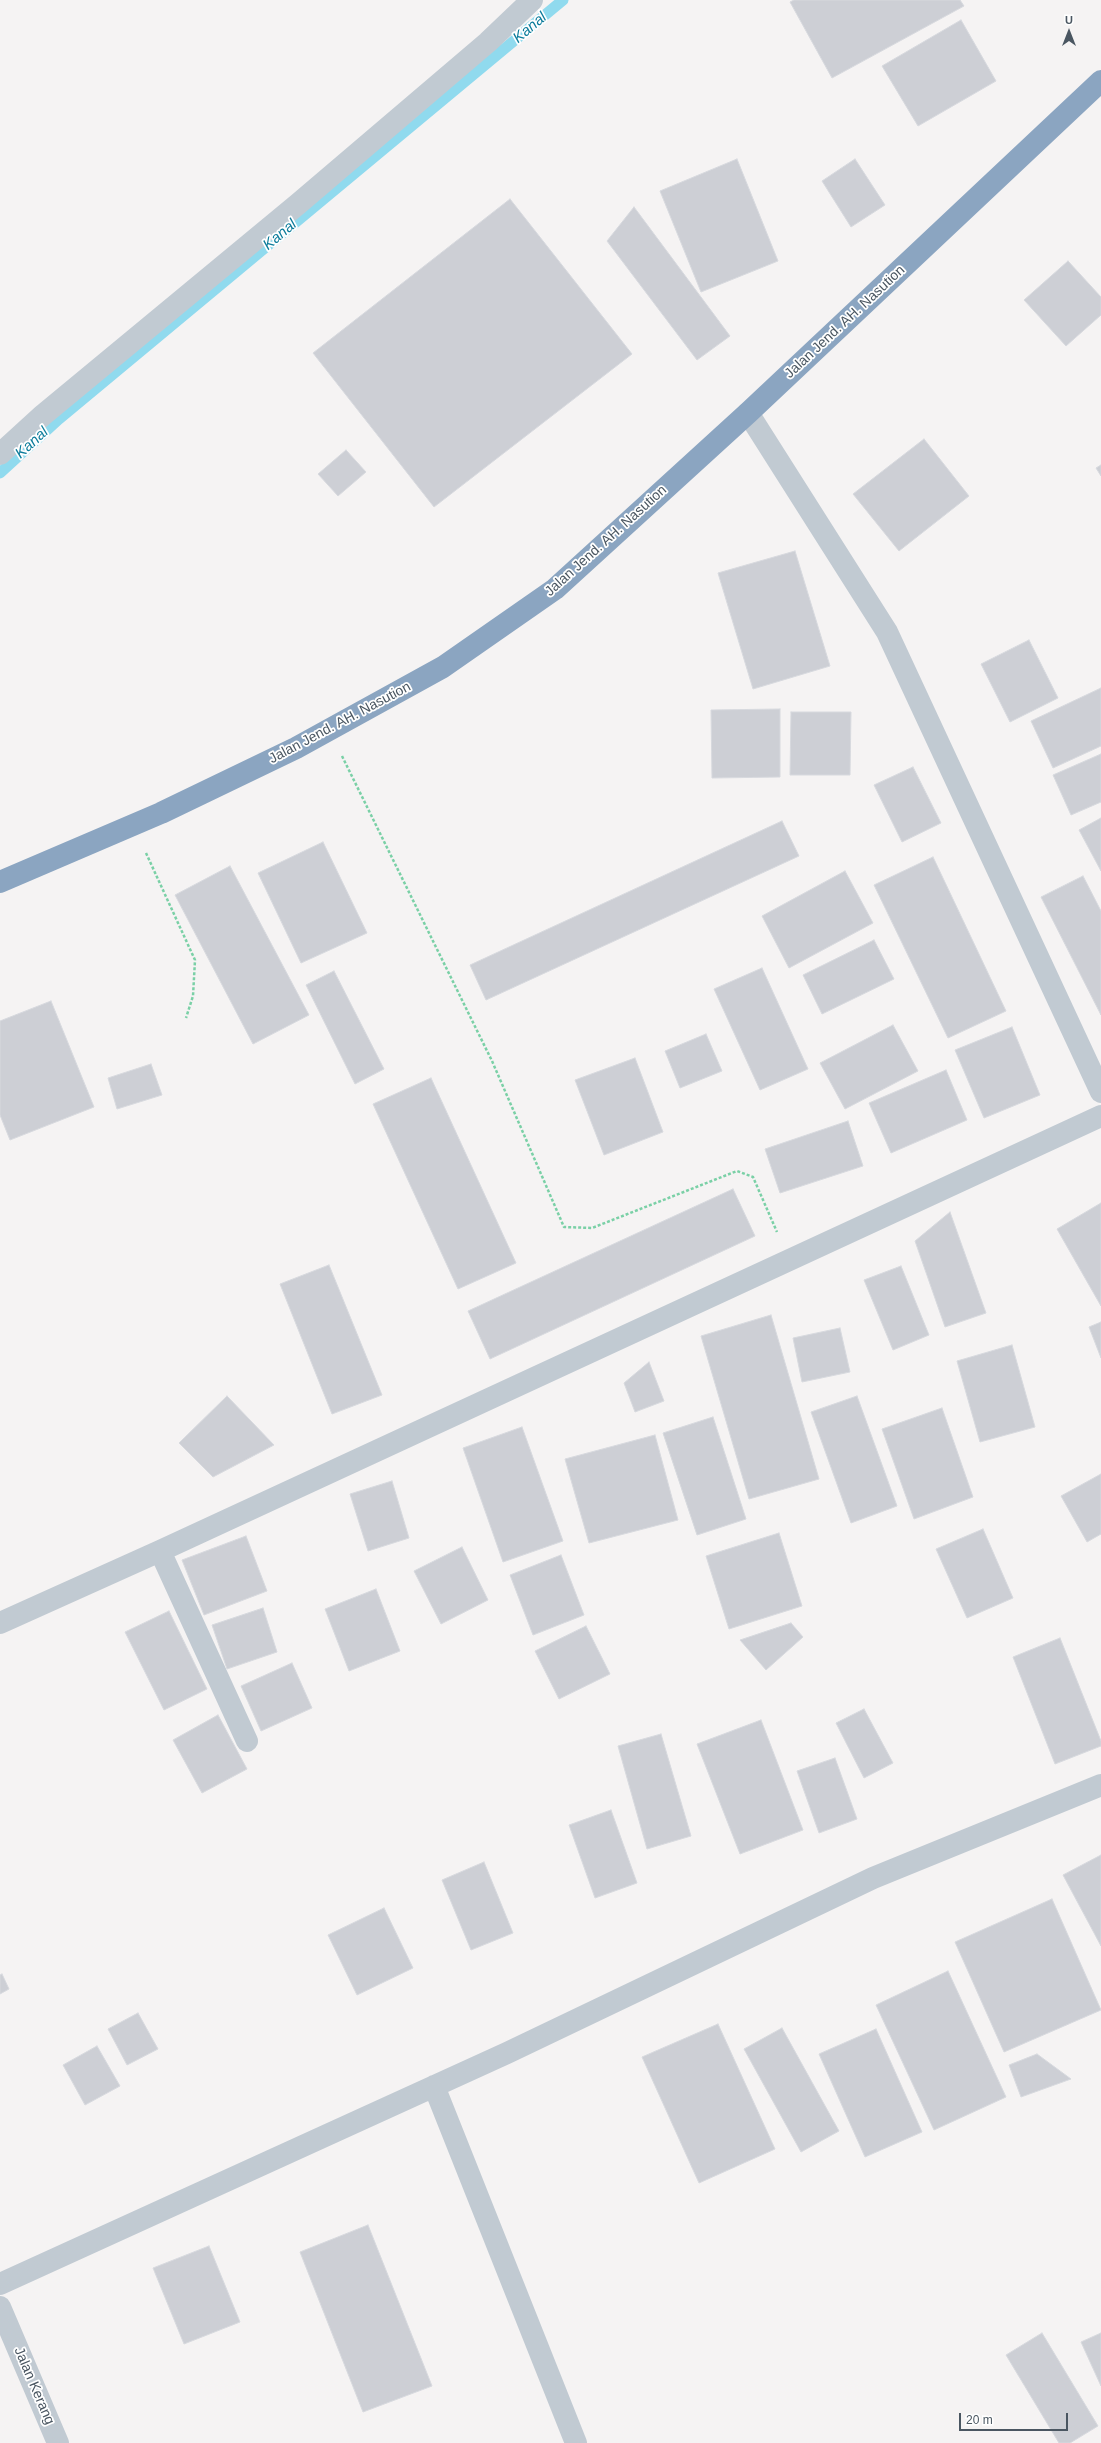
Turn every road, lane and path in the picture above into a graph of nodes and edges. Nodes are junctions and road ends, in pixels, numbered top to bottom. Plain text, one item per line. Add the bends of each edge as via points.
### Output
1 (532, 0) edge
2 (1101, 81) edge
3 (748, 413) junction
4 (0, 454) edge
5 (329, 730) junction
6 (133, 825) junction
7 (0, 882) edge
8 (186, 1018) dead end
9 (1101, 1092) edge
10 (1101, 1116) edge
11 (790, 1260) junction
12 (160, 1551) junction
13 (0, 1623) edge
14 (247, 1741) dead end
15 (1101, 1785) edge
16 (434, 2086) junction
17 (0, 2284) edge
18 (0, 2307) edge
19 (58, 2443) edge
20 (576, 2443) edge

1 - 4 street via 488,42 298,204 43,415
2 - 3 highway, Jalan Jend. AH. Nasution
3 - 5 highway, Jalan Jend. AH. Nasution via 555,589 443,667
3 - 9 street via 887,632
5 - 6 highway, Jalan Jend. AH. Nasution
5 - 11 path via 492,1061 564,1227 592,1228 737,1171 753,1176
6 - 7 highway, Jalan Jend. AH. Nasution
6 - 8 path via 195,960 193,996
10 - 11 street
11 - 12 street
12 - 13 street
12 - 14 street
15 - 16 street via 873,1878
16 - 17 street
16 - 20 street
18 - 19 street, Jalan Kerang

